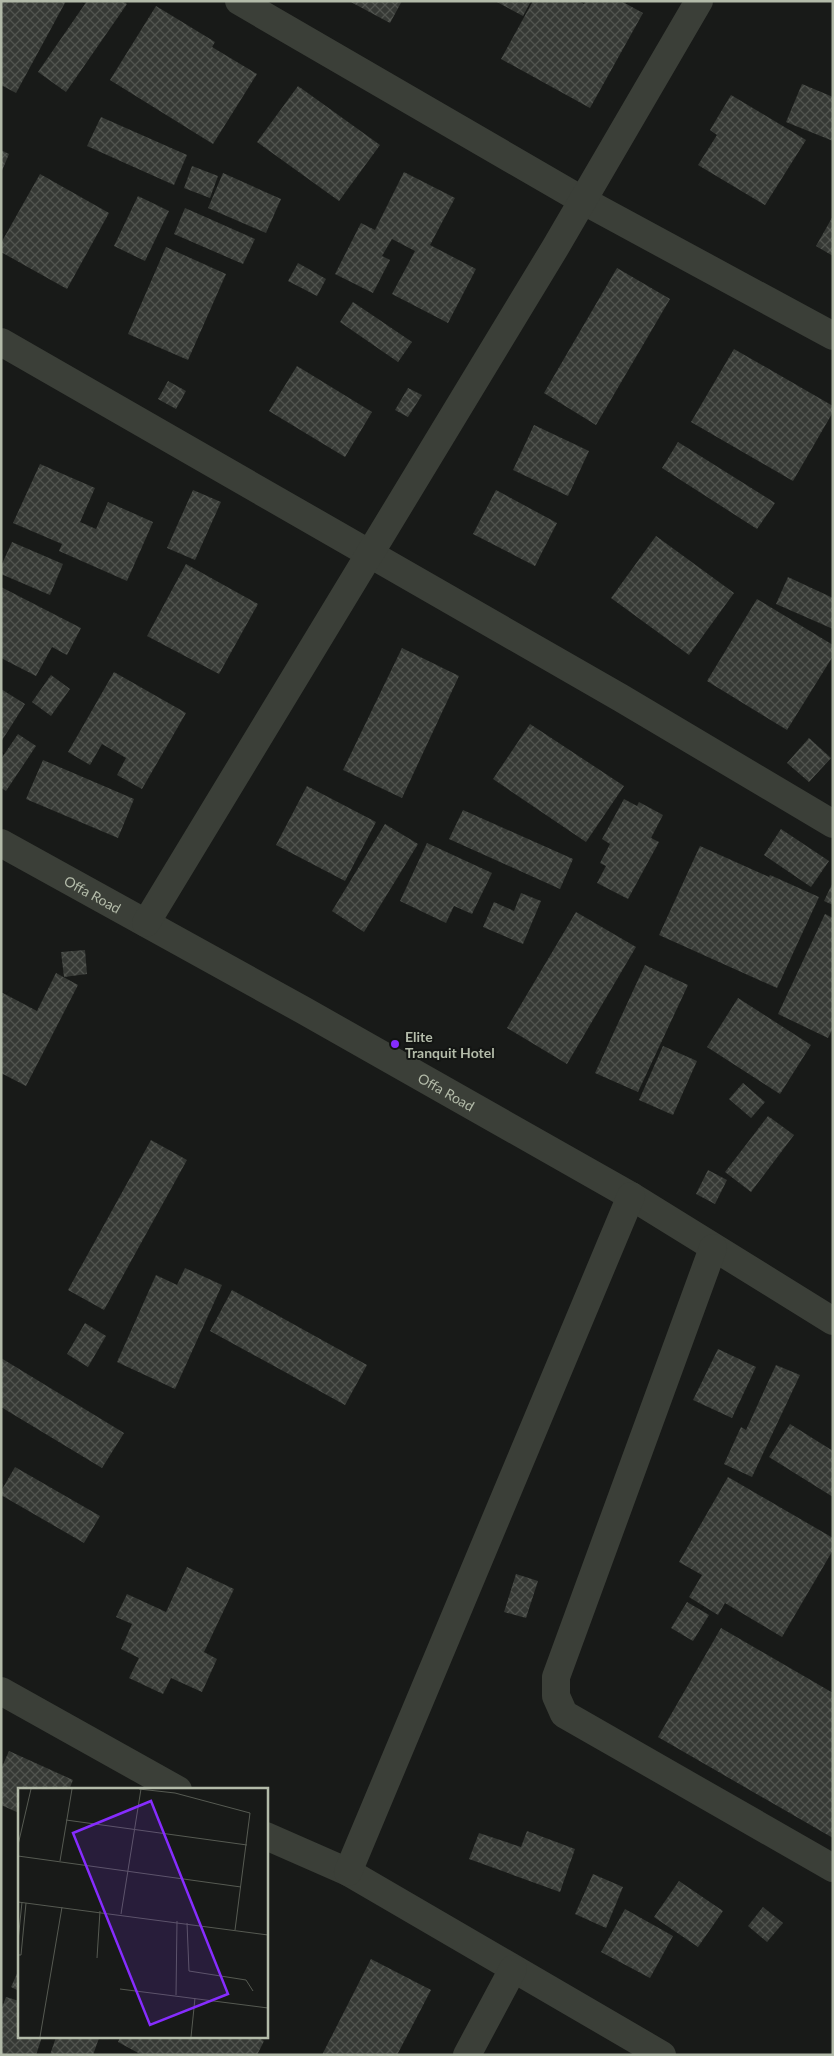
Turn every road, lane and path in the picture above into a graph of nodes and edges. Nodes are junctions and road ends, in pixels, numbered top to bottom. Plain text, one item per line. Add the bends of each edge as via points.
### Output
1 (239, 1) edge
2 (698, 1) edge
3 (582, 200) junction
4 (833, 336) edge
5 (1, 342) edge
6 (371, 553) junction
7 (833, 824) edge
8 (1, 843) edge
9 (146, 923) junction
10 (630, 1196) junction
11 (713, 1248) junction
12 (833, 1321) edge
13 (1, 1692) edge
14 (174, 1788) edge
15 (268, 1837) edge
16 (833, 1868) edge
17 (348, 1872) junction
18 (513, 1969) junction
19 (467, 2055) edge
20 (662, 2055) edge

1 - 3 street
2 - 3 street
3 - 4 street
3 - 6 street
5 - 6 street
6 - 7 street
6 - 9 street
8 - 9 street, Offa Road
9 - 10 street, Offa Road
10 - 11 street, Offa Road
10 - 17 street
11 - 12 street, Offa Road
11 - 16 street via 556,1677 556,1696 564,1714
13 - 14 street
15 - 17 street
17 - 18 street
18 - 19 street
18 - 20 street

